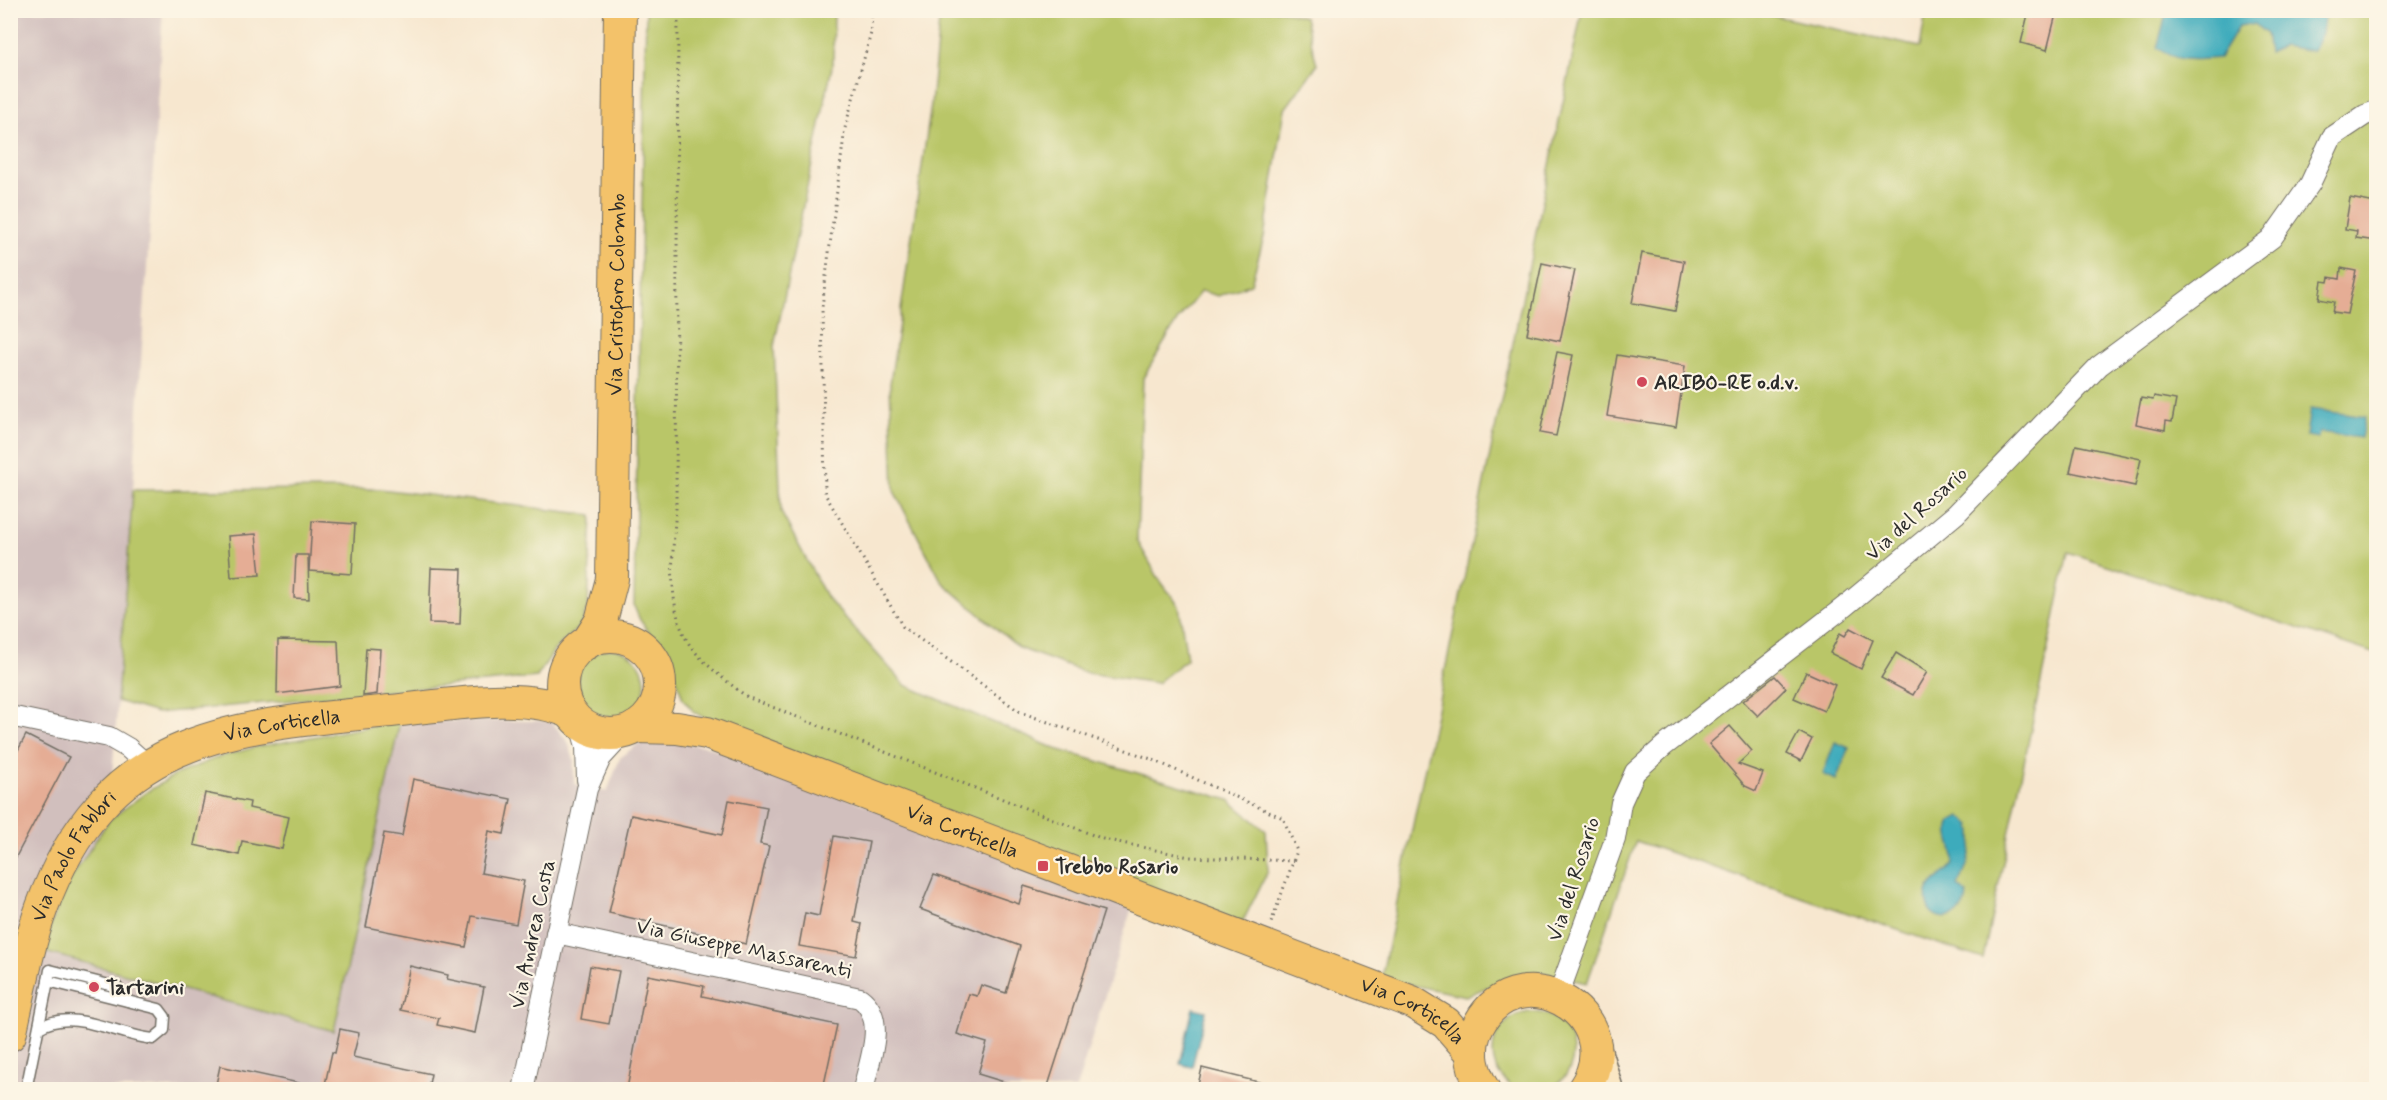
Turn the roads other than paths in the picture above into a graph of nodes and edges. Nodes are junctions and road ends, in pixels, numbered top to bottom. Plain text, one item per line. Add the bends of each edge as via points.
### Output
1 (620, 10) edge
2 (2376, 111) edge
3 (612, 579) junction
4 (637, 644) junction
5 (577, 654) junction
6 (660, 677) junction
7 (503, 701) junction
8 (10, 716) edge
9 (575, 717) junction
10 (631, 729) junction
11 (707, 733) junction
12 (147, 765) junction
13 (587, 789) junction
14 (556, 933) junction
15 (1558, 996) junction
16 (1412, 1002) junction
17 (1499, 1002) junction
18 (25, 1032) edge
19 (1595, 1044) junction
20 (1479, 1078) edge
21 (26, 1089) edge
22 (523, 1089) edge
23 (863, 1089) edge
24 (1583, 1089) edge
25 (1609, 1089) edge

1 - 3 main road, Via Cristoforo Colombo
2 - 15 street, Via del Rosario via 2332,137 2310,184 2272,238 2099,366 1956,514 1635,772 1621,803 1615,839
3 - 4 main road, Via Cristoforo Colombo via 625,622
3 - 5 main road, Via Cristoforo Colombo via 602,621
4 - 5 main road via 612,636
4 - 6 main road via 648,652
5 - 7 main road via 550,680
5 - 9 main road via 562,684
6 - 10 main road via 658,700 646,720
6 - 11 main road via 679,710
7 - 9 main road, Via Corticella via 550,705
7 - 12 main road, Via Corticella via 270,724 204,739
8 - 12 street via 109,737
9 - 10 main road via 606,734
9 - 13 street, Via Andrea Costa via 586,746
10 - 11 main road, Via Corticella via 677,728
10 - 13 street, Via Andrea Costa via 601,758
11 - 16 main road, Via Corticella
12 - 18 main road, Via Paolo Fabbri via 88,821 54,878 29,950
13 - 14 street, Via Andrea Costa
14 - 22 street, Via Andrea Costa
14 - 23 street, Via Giuseppe Massarenti via 860,998 870,1005 875,1017
15 - 17 main road via 1519,993
15 - 19 main road via 1582,1016
16 - 17 main road via 1455,1010
16 - 20 main road, Via Corticella via 1446,1023
17 - 20 main road via 1479,1024
18 - 18 lane via 65,1018 153,1039 164,1030 165,1017 159,1009 48,981
18 - 21 lane
19 - 24 main road via 1592,1074
19 - 25 street

